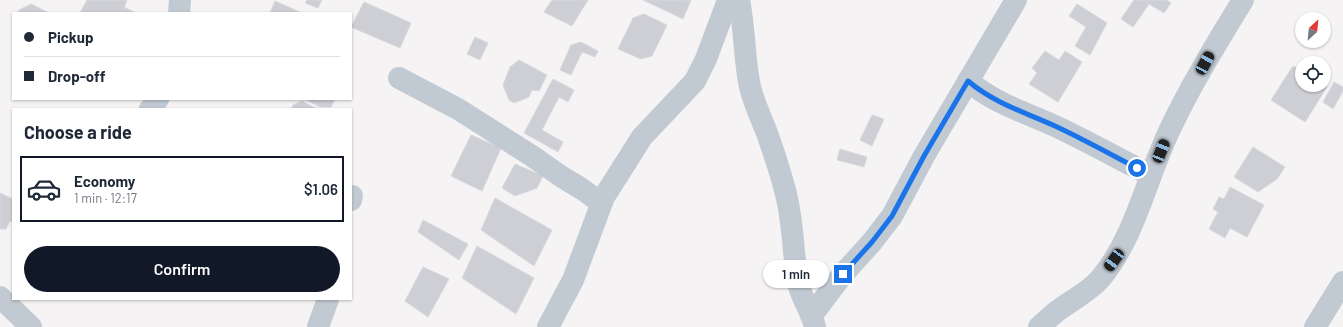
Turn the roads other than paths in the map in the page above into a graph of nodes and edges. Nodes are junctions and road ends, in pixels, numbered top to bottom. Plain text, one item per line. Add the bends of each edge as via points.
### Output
1 (180, 0) edge
2 (728, 0) edge
3 (739, 0) edge
4 (1016, 0) edge
5 (1243, 0) edge
6 (179, 12) edge
7 (399, 78) dead end
8 (968, 81) junction
9 (157, 100) edge
10 (151, 108) edge
11 (1151, 175) junction
12 (601, 203) junction
13 (1343, 282) edge
14 (0, 288) edge
15 (12, 290) edge
16 (0, 297) edge
17 (328, 300) edge
18 (814, 321) edge
19 (31, 327) edge
20 (318, 327) edge
21 (548, 327) edge
22 (1039, 327) edge
23 (1315, 327) edge

1 - 6 street
2 - 12 street via 695,81 642,137
3 - 18 street via 750,87 786,194 792,220 798,279 802,296
4 - 8 street
5 - 11 street via 1170,127
7 - 12 street via 509,140
8 - 11 street via 994,100 1055,126
8 - 18 street via 892,216 843,274
9 - 10 street
11 - 22 street via 1130,232 1100,279
12 - 21 street via 573,280
13 - 23 street
14 - 15 street
16 - 19 street
17 - 20 street

